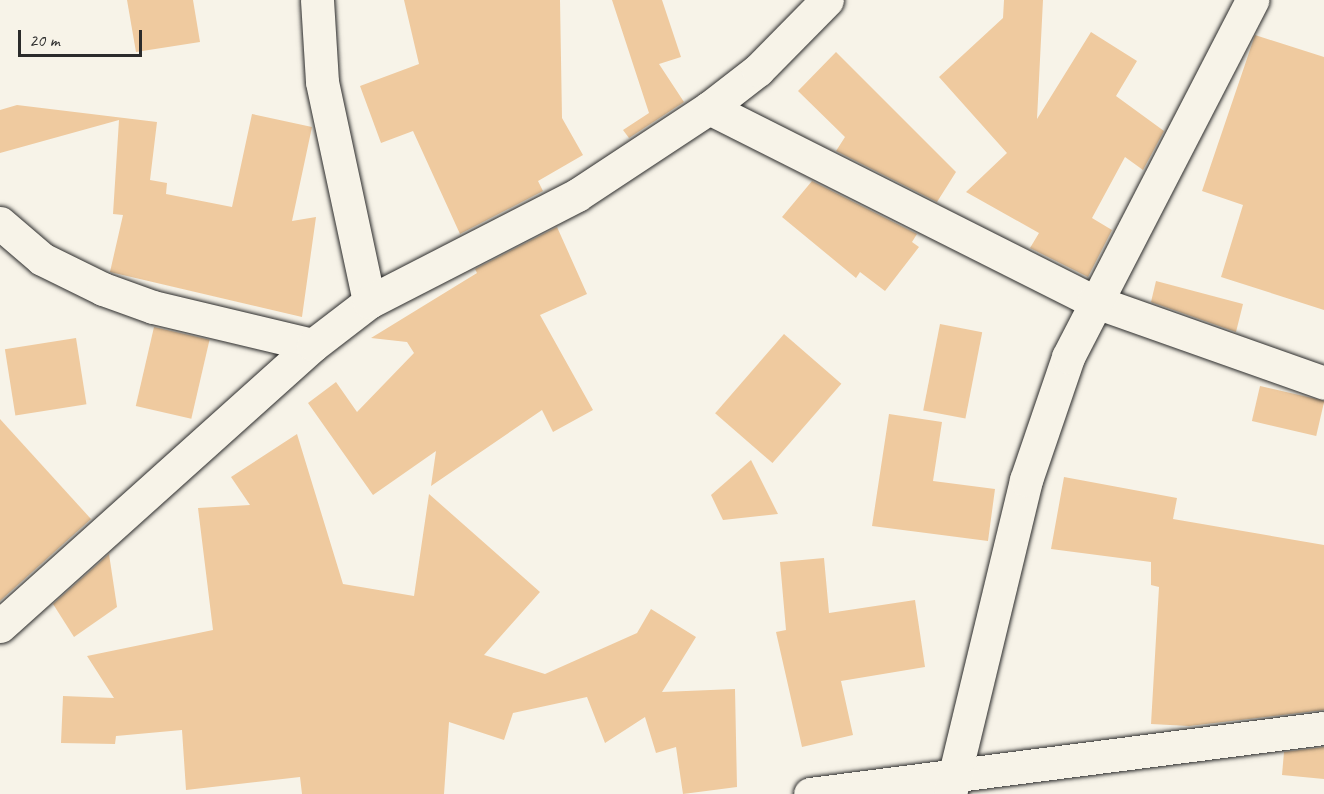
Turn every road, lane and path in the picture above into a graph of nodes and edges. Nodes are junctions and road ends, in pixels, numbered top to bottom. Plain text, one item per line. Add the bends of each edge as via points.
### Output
1 (317, 0) edge
2 (827, 0) edge
3 (1252, 0) edge
4 (709, 108) junction
5 (0, 223) edge
6 (1093, 301) junction
7 (369, 302) junction
8 (313, 345) junction
9 (1324, 383) edge
10 (0, 626) edge
11 (1324, 728) edge
12 (952, 786) edge
13 (810, 794) edge

1 - 7 street via 322,82
2 - 4 street via 758,70
3 - 6 street
4 - 6 street
4 - 7 street via 577,195
5 - 8 street via 42,259 103,289 153,307
6 - 9 street
6 - 12 street via 1026,480
7 - 8 street
8 - 10 street
11 - 12 street
12 - 13 street

